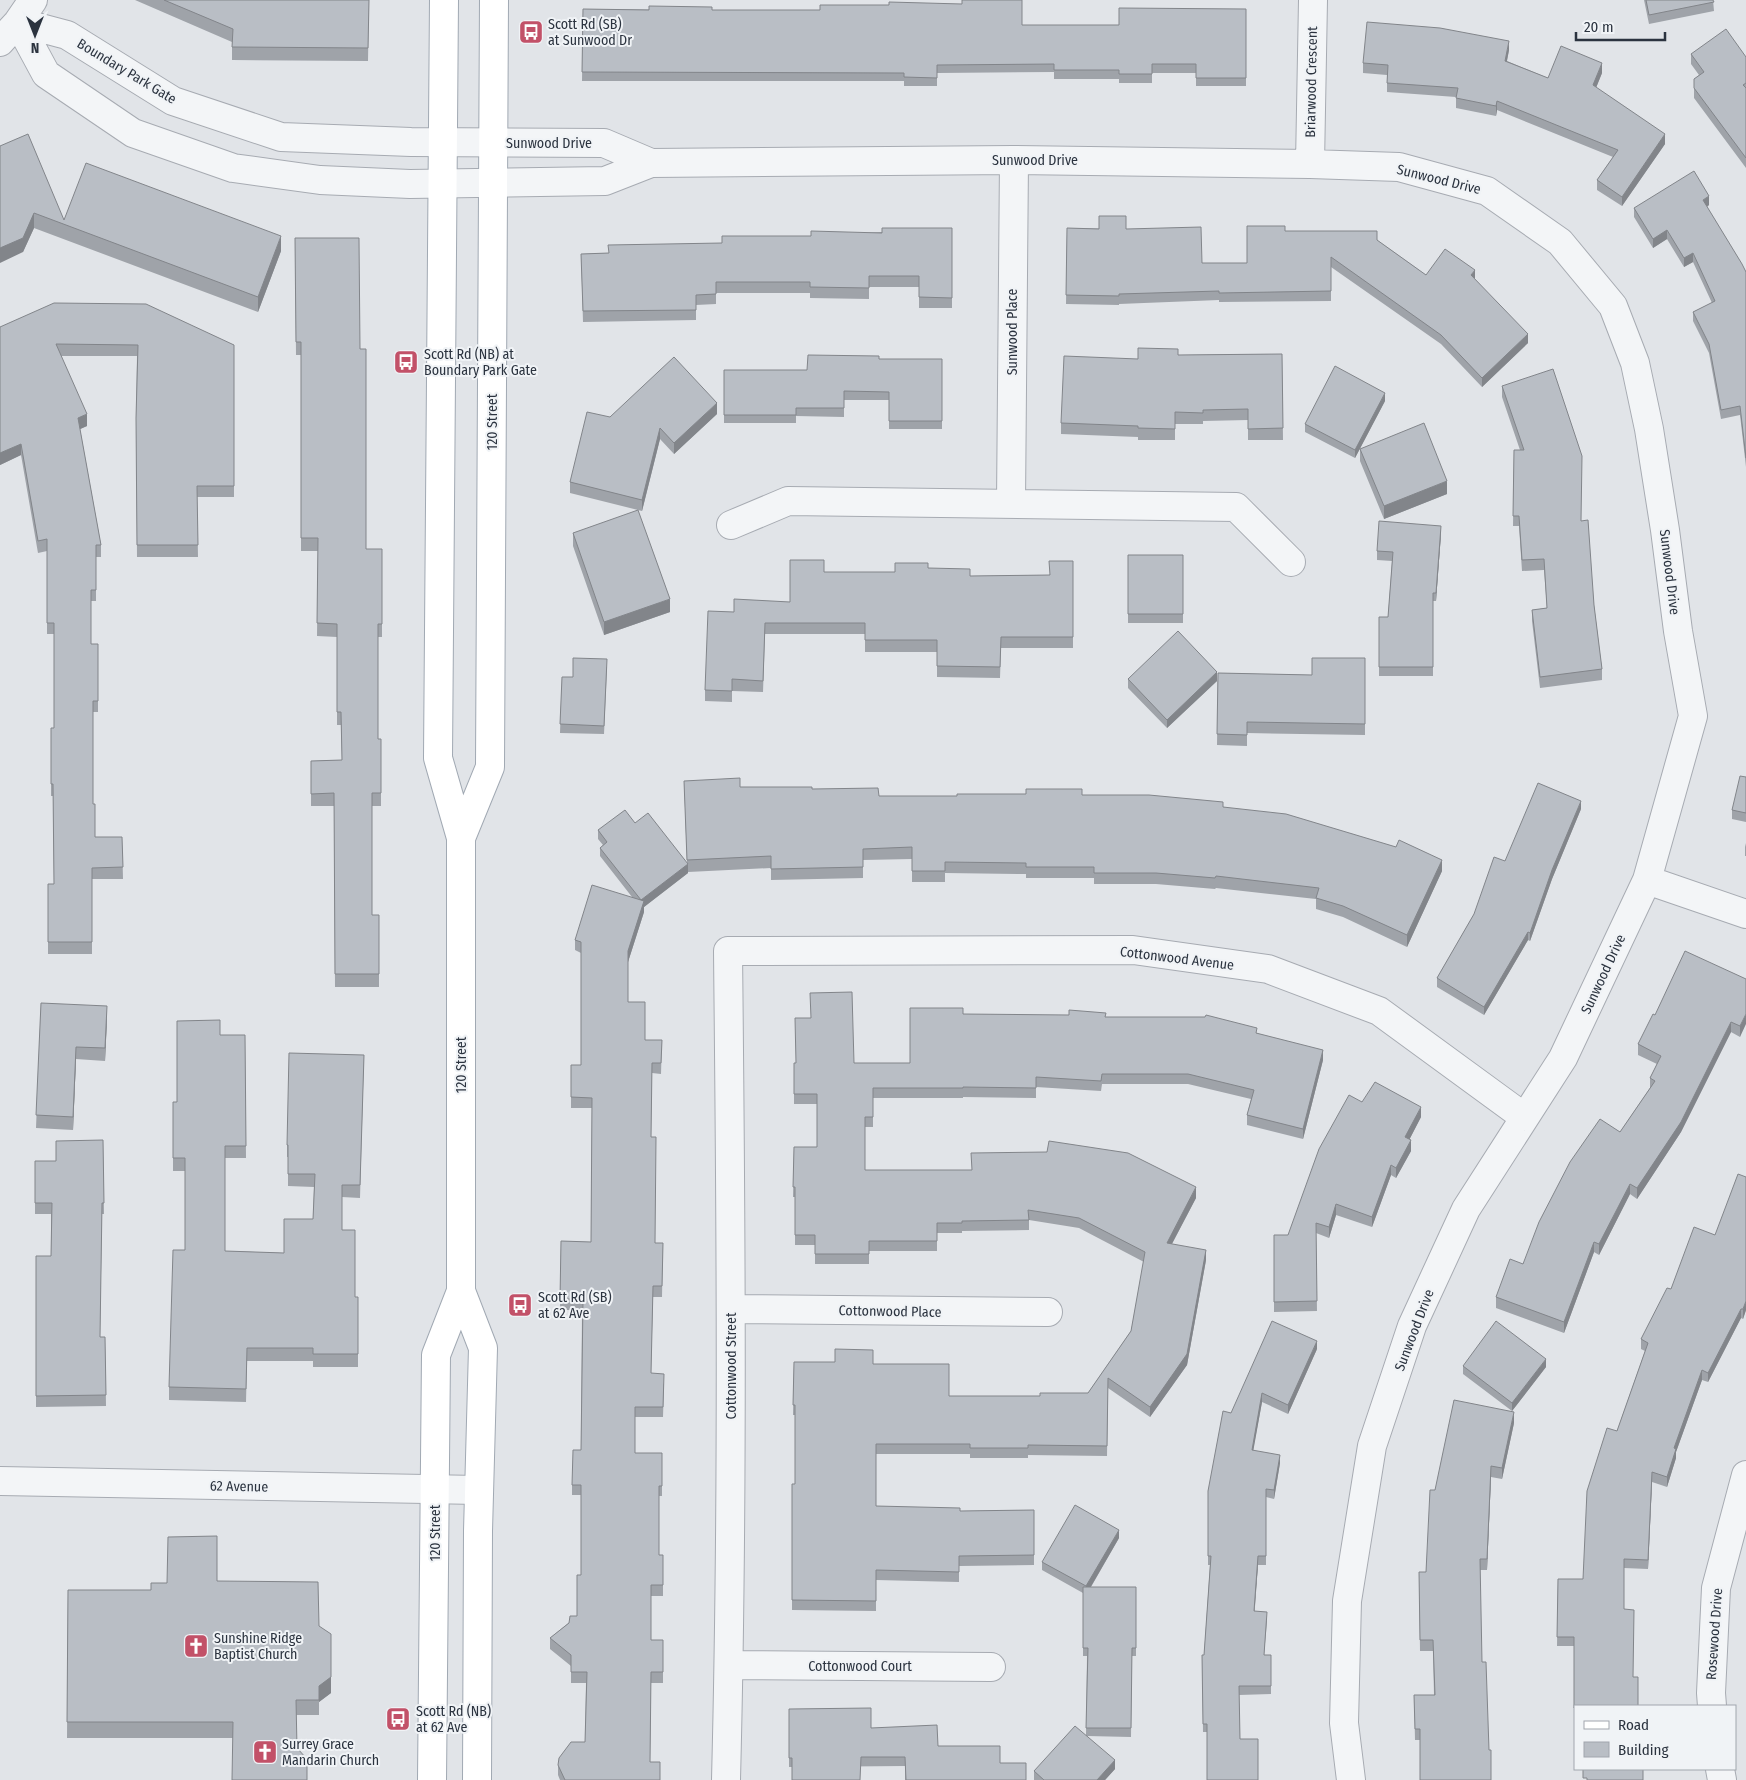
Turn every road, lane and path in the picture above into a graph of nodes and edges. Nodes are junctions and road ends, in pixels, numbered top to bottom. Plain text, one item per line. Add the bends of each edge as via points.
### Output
1 (33, 0) edge
2 (444, 0) edge
3 (494, 0) edge
4 (1313, 0) edge
5 (9, 32) edge
6 (443, 142) junction
7 (493, 142) junction
8 (1014, 160) junction
9 (651, 163) junction
10 (1310, 164) junction
11 (443, 183) junction
12 (493, 183) junction
13 (1011, 503) junction
14 (731, 525) dead end
15 (1291, 562) dead end
16 (461, 838) junction
17 (1647, 880) junction
18 (1746, 914) edge
19 (728, 952) joint
20 (1524, 1117) junction
21 (461, 1291) junction
22 (732, 1310) junction
23 (1048, 1312) dead end
24 (1746, 1475) edge
25 (0, 1482) edge
26 (435, 1490) junction
27 (478, 1490) junction
28 (728, 1664) junction
29 (991, 1666) dead end
30 (1712, 1705) edge
31 (432, 1780) edge
32 (477, 1780) edge
33 (726, 1780) edge
34 (1351, 1780) edge

1 - 5 street
2 - 6 main road, 120 Street
3 - 7 main road, 120 Street
4 - 10 street, Briarwood Crescent
5 - 6 street, Boundary Park Gate via 67,35 173,101 282,137
5 - 11 street via 46,74 133,133 233,168 320,180
6 - 7 street, Sunwood Drive
6 - 11 main road, 120 Street
7 - 9 street, Sunwood Drive via 604,143
7 - 12 main road, 120 Street
8 - 9 street, Sunwood Drive
8 - 10 street, Sunwood Drive
8 - 13 street, Sunwood Place
9 - 12 street, Sunwood Drive via 605,181
10 - 17 street, Sunwood Drive via 1399,167 1487,191 1560,242 1613,306 1635,363 1649,429 1693,716
11 - 12 street, Sunwood Drive
11 - 16 main road, 120 Street via 438,758
12 - 16 main road, 120 Street via 490,767
13 - 14 street via 788,501
13 - 15 street via 1236,507
16 - 21 main road, 120 Street
17 - 18 street
17 - 20 street, Sunwood Drive via 1563,1058
19 - 20 street, Cottonwood Avenue via 1133,950 1268,969 1379,1011
19 - 22 street, Cottonwood Street
20 - 34 street, Sunwood Drive via 1466,1209 1412,1326 1372,1446 1348,1601 1344,1723
21 - 26 main road, 120 Street via 436,1355
21 - 27 main road, 120 Street via 483,1348
22 - 23 street, Cottonwood Place
22 - 28 street, Cottonwood Street
24 - 30 street, Rosewood Drive via 1716,1588
25 - 26 street, 62 Avenue
26 - 27 street, 62 Avenue
26 - 31 main road, 120 Street
27 - 32 main road, 120 Street
28 - 29 street, Cottonwood Court
28 - 33 street, Cottonwood Street

